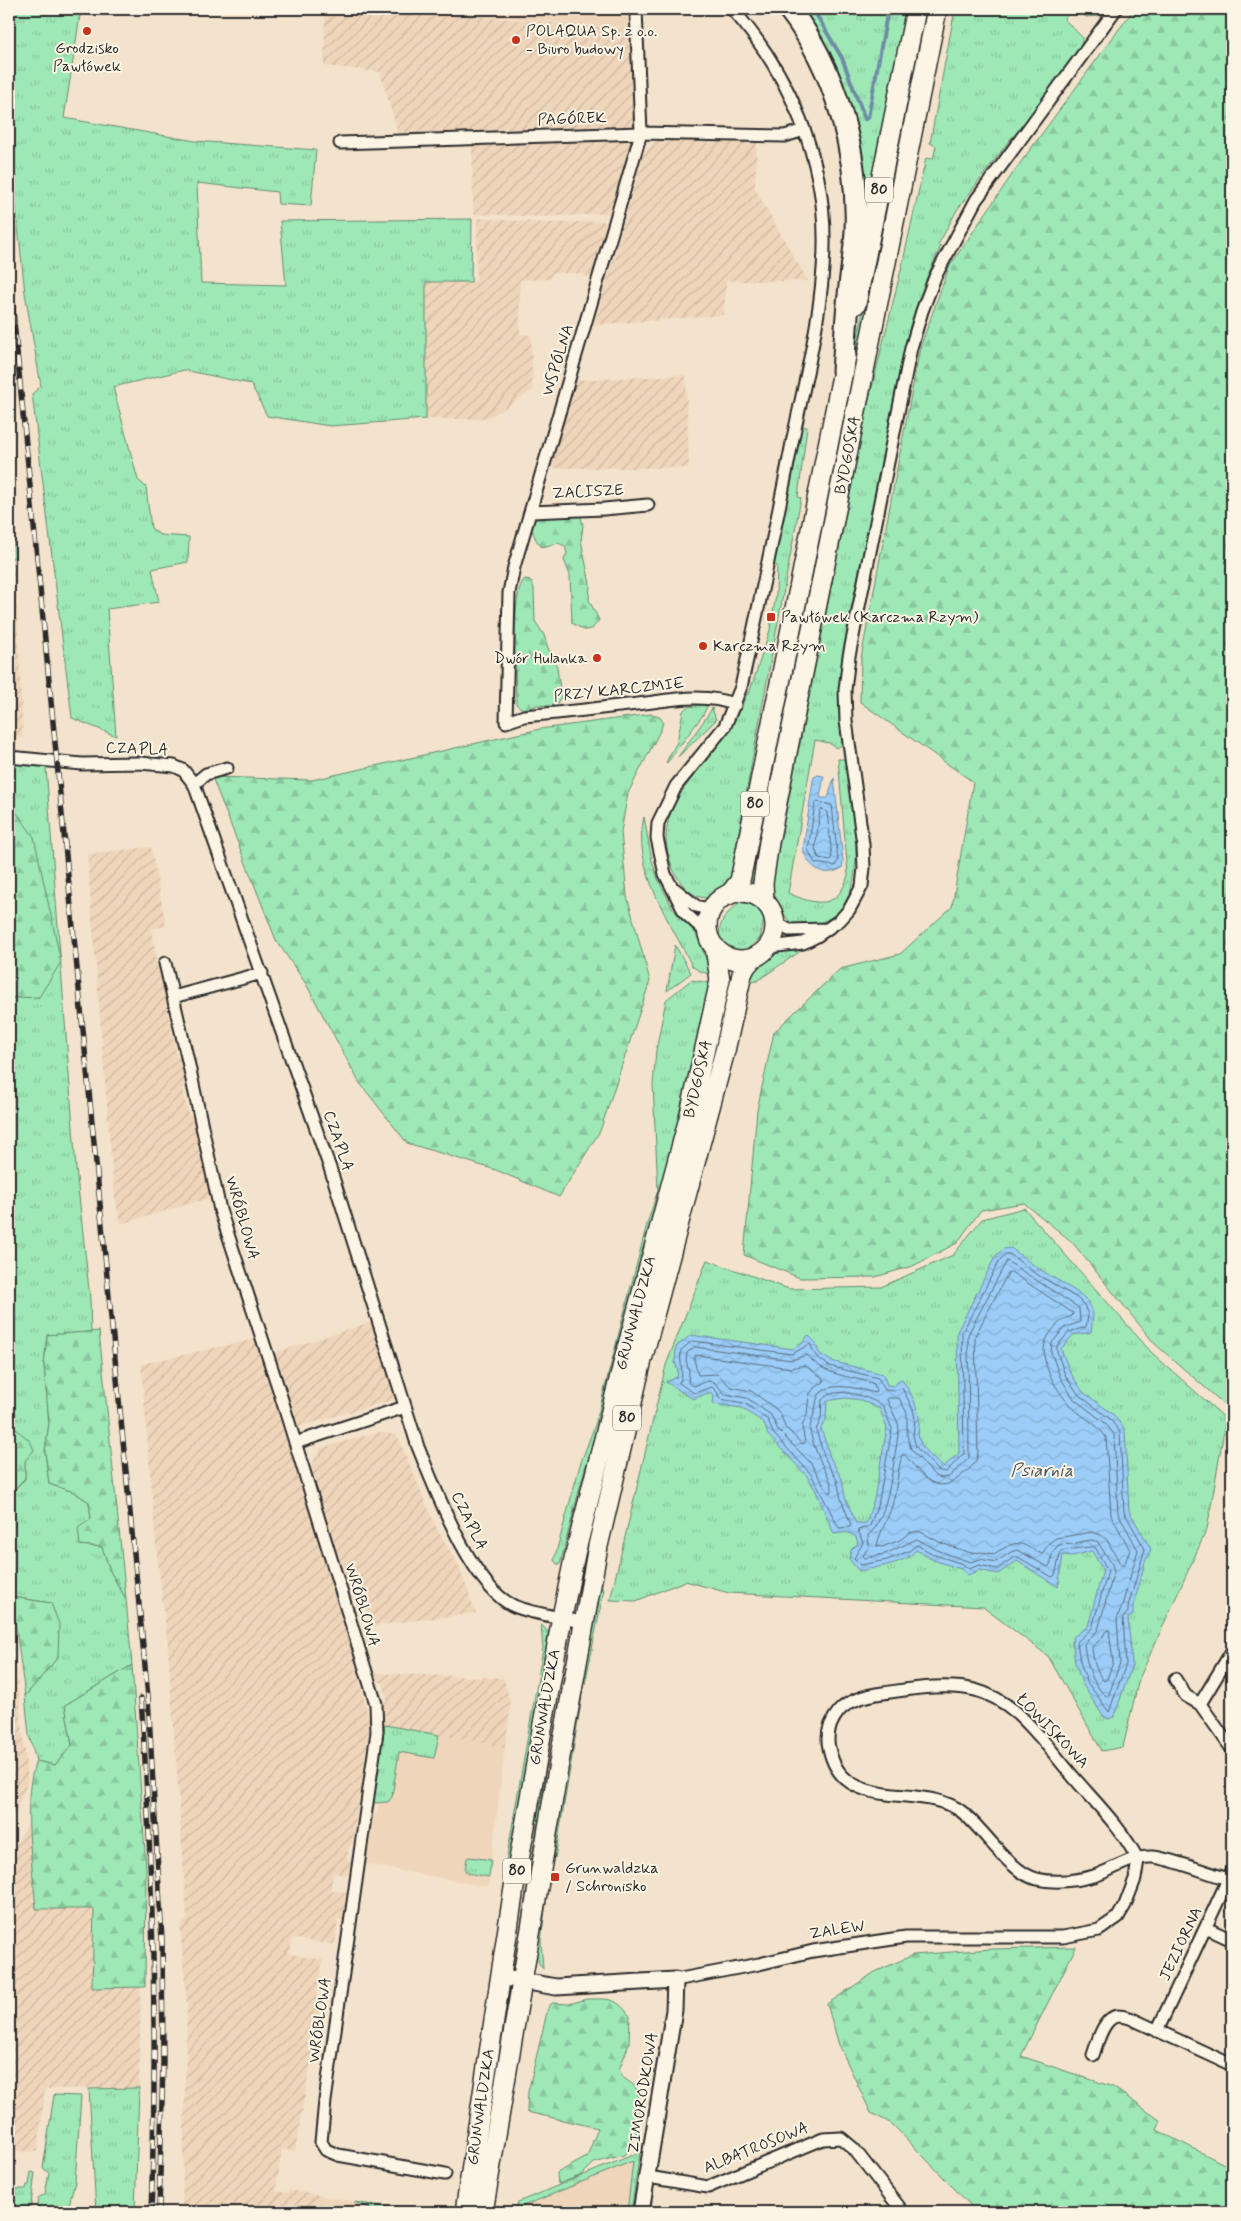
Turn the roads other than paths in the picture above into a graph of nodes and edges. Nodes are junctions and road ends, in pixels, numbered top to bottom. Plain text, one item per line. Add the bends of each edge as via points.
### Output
1 (636, 9) edge
2 (732, 9) edge
3 (789, 9) edge
4 (916, 9) edge
5 (937, 9) edge
6 (1116, 9) edge
7 (804, 130) junction
8 (641, 132) junction
9 (340, 143) dead end
10 (843, 371) junction
11 (648, 505) dead end
12 (531, 512) junction
13 (735, 705) junction
14 (506, 722) joint
15 (9, 757) edge
16 (227, 768) dead end
17 (194, 784) junction
18 (672, 886) junction
19 (729, 895) junction
20 (764, 902) junction
21 (712, 910) junction
22 (775, 922) junction
23 (827, 929) junction
24 (712, 940) junction
25 (769, 947) junction
26 (753, 958) junction
27 (164, 963) dead end
28 (262, 973) junction
29 (173, 997) junction
30 (672, 1213) junction
31 (405, 1407) junction
32 (295, 1442) junction
33 (562, 1617) junction
34 (585, 1623) junction
35 (1232, 1651) edge
36 (1175, 1679) dead end
37 (1200, 1704) junction
38 (1232, 1749) edge
39 (1138, 1860) junction
40 (1230, 1875) edge
41 (1206, 1928) junction
42 (1232, 1940) edge
43 (500, 1977) junction
44 (675, 1980) junction
45 (523, 1982) junction
46 (1157, 2030) junction
47 (1093, 2055) dead end
48 (1232, 2065) edge
49 (445, 2174) dead end
50 (648, 2178) junction
51 (465, 2212) edge
52 (483, 2212) edge
53 (641, 2212) edge
54 (903, 2212) edge

1 - 8 street, WSPÓLNA
2 - 7 street via 770,60 790,95
3 - 10 highway via 828,76 841,113 855,188 856,229
4 - 10 main road, 80
5 - 20 main road, BYDGOSKA / 80 via 769,842 763,883
6 - 23 street via 976,200 952,242 922,311 911,348 848,656 846,721 863,844 862,886 849,910
7 - 8 street, PAGÓREK via 785,136
7 - 13 street via 819,188 823,224 824,246 816,325 766,574
8 - 9 street, PAGÓREK
8 - 12 street, WSPÓLNA
10 - 19 main road, BYDGOSKA / 80 via 740,881
11 - 12 street, ZACISZE
12 - 14 street, WSPÓLNA via 509,593
13 - 14 street, PRZY KARCZMIE via 718,699 684,699 524,716
13 - 18 street via 725,726 676,786 660,817 657,838 661,862
15 - 17 street, CZAPLA via 82,764 174,766 183,770
16 - 17 street via 206,774
17 - 28 street, CZAPLA
18 - 21 street via 696,906
18 - 24 street via 686,913
19 - 20 main road via 748,893
19 - 21 main road, 80
20 - 22 main road, 80
21 - 24 main road, 80 via 709,918
22 - 23 street via 789,930
22 - 25 main road
23 - 25 street via 802,943
24 - 26 main road via 722,954 732,959
24 - 30 main road, BYDGOSKA / 80 via 720,980 689,1118
25 - 26 main road, 80
26 - 30 main road, BYDGOSKA / 80 via 742,974 725,1051
27 - 29 street, WRÓBLOWA
28 - 29 street
28 - 31 street, CZAPLA via 331,1171
29 - 32 street, WRÓBLOWA via 220,1210
30 - 33 main road, GRUNWALDZKA / 80 via 575,1554
30 - 34 main road, GRUNWALDZKA / 80 via 598,1546
31 - 32 street
31 - 33 street, CZAPLA via 436,1491 479,1575 495,1593 513,1606
32 - 49 street, WRÓBLOWA via 376,1704 378,1732 321,2142 326,2150 338,2155
33 - 34 street, CZAPLA
33 - 43 main road, GRUNWALDZKA / 80
34 - 45 main road, GRUNWALDZKA / 80
35 - 37 street
36 - 37 street via 1186,1696
37 - 38 street
39 - 39 street, ŁOWISKOWA via 1118,1829 1046,1744 1018,1714 996,1698 975,1690 937,1687 879,1693 857,1698 832,1721 827,1740 829,1751 840,1773 849,1781 878,1793 927,1798 962,1811 1018,1871 1051,1882 1094,1876 1126,1861
39 - 40 street, ŁOWISKOWA via 1152,1857
39 - 44 street, ZALEW via 1125,1905 1118,1917 1099,1930 1062,1937 906,1937 813,1951
40 - 41 street, JEZIORNA
41 - 42 street
41 - 46 street, JEZIORNA
43 - 45 street, ZALEW
43 - 51 main road, GRUNWALDZKA / 80
44 - 45 street, ZALEW via 573,1988
44 - 50 street, ZIMORODKOWA via 674,2010
45 - 52 main road, GRUNWALDZKA / 80
46 - 47 street via 1117,2016 1105,2026
46 - 48 street
50 - 53 street, ZIMORODKOWA
50 - 54 street, ALBATROSOWA via 708,2187 823,2139 841,2138

